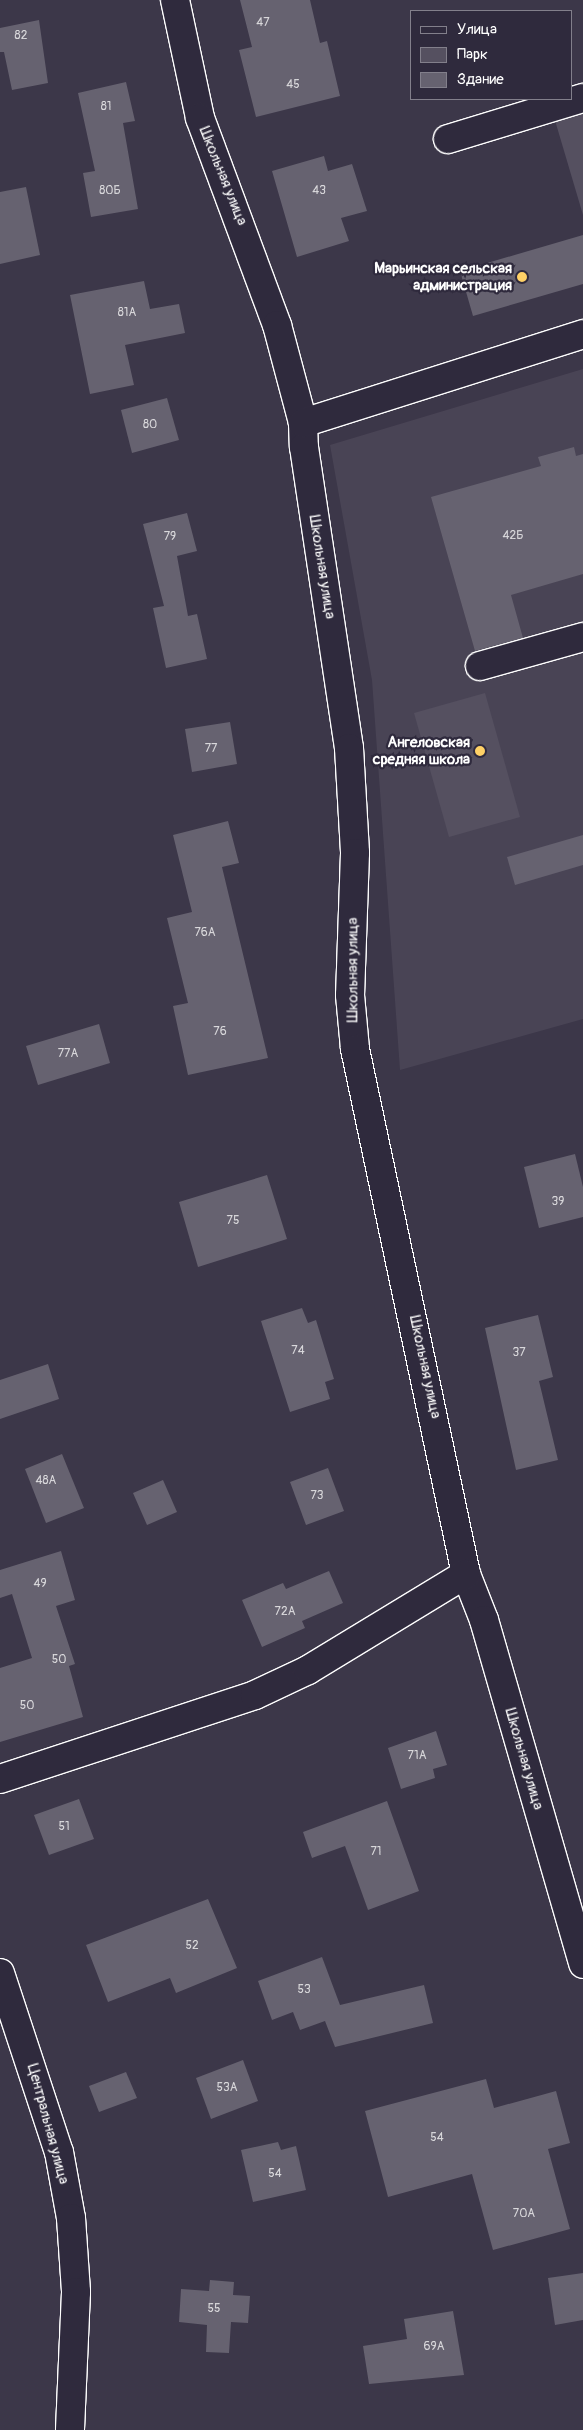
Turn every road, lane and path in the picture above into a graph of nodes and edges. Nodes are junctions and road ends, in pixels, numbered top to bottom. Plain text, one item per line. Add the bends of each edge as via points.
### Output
1 (175, 0) edge
2 (583, 98) edge
3 (448, 139) dead end
4 (583, 334) edge
5 (303, 423) junction
6 (583, 637) edge
7 (480, 666) dead end
8 (466, 1574) junction
9 (0, 1779) edge
10 (583, 1964) edge
11 (0, 1972) edge
12 (70, 2430) edge

1 - 5 street, Школьная улица via 200,118 277,325
2 - 3 street
4 - 5 street
5 - 8 street, Школьная улица via 349,748 355,853 350,996 355,1049
6 - 7 street
8 - 9 street via 308,1670 255,1695
8 - 10 street, Школьная улица via 484,1620
11 - 12 street, Центральная улица via 53,2134 71,2218 76,2292

